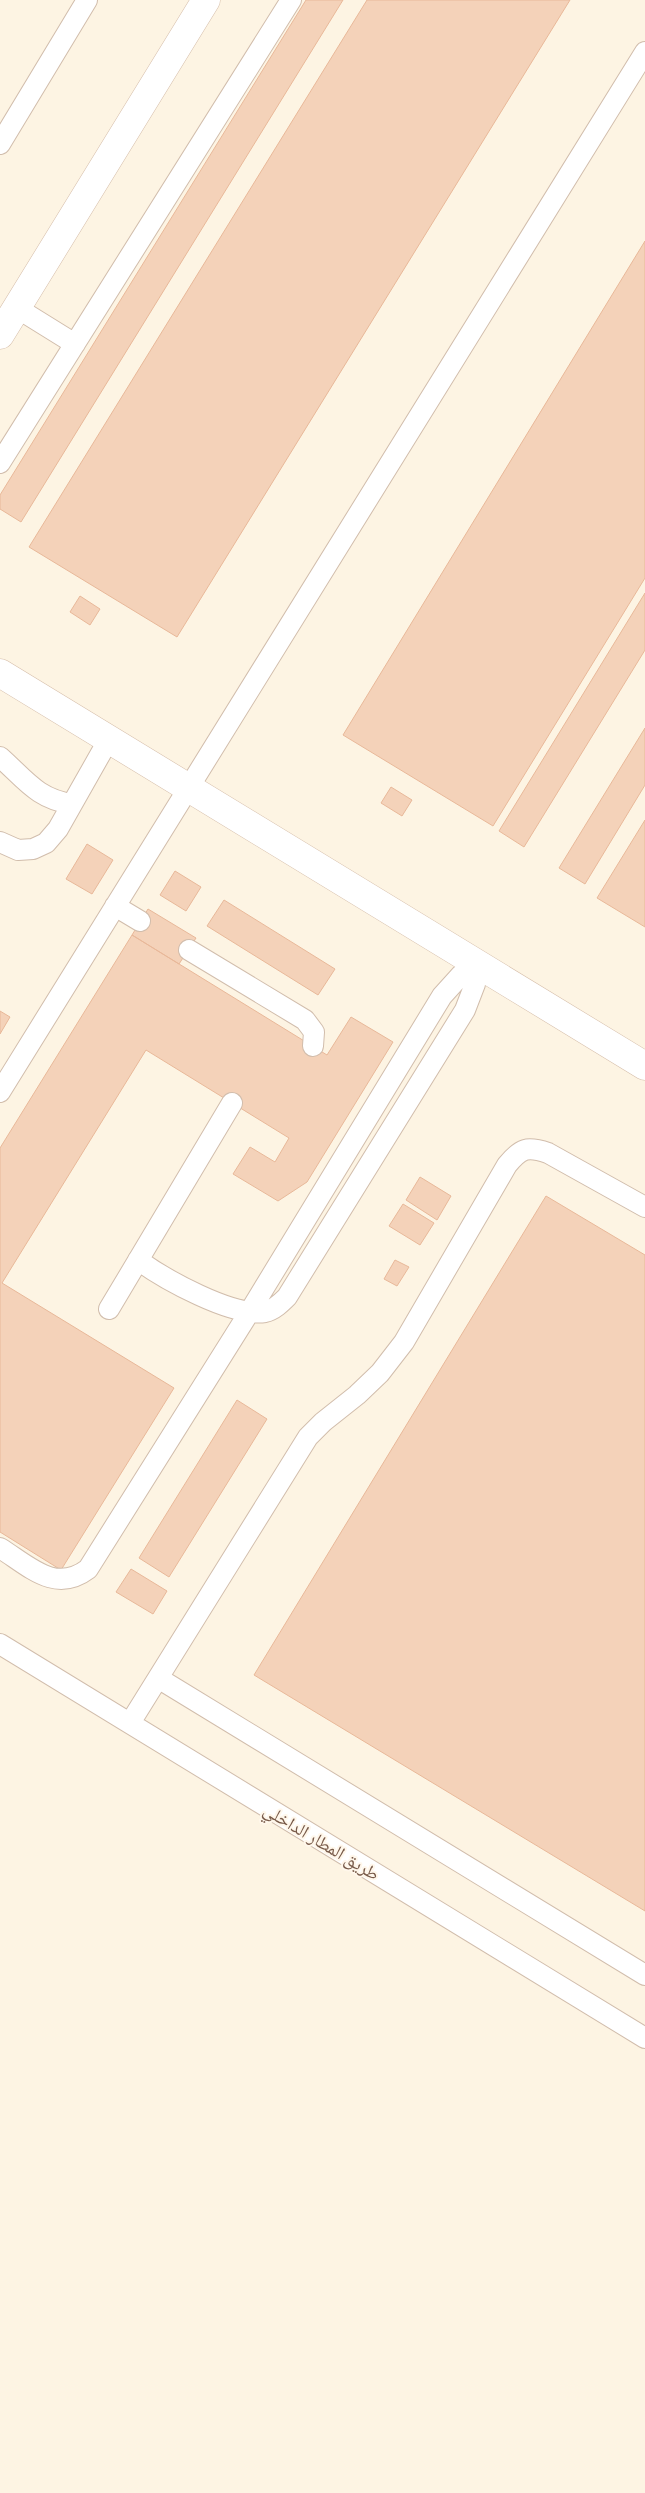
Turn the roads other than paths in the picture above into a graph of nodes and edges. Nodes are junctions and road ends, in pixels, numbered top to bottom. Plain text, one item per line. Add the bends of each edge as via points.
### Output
1 (87, 0) edge
2 (206, 0) edge
3 (284, 2) edge
4 (645, 52) edge
5 (0, 144) edge
6 (17, 308) junction
7 (0, 335) edge
8 (74, 344) junction
9 (0, 463) edge
10 (0, 673) edge
11 (110, 739) junction
12 (0, 757) edge
13 (189, 787) junction
14 (72, 804) junction
15 (0, 842) edge
16 (115, 906) junction
17 (140, 921) dead end
18 (189, 950) dead end
19 (477, 964) junction
20 (313, 1046) dead end
21 (645, 1066) edge
22 (0, 1092) edge
23 (232, 1103) dead end
24 (645, 1207) edge
25 (138, 1260) junction
26 (110, 1309) dead end
27 (250, 1311) junction
28 (0, 1548) edge
29 (0, 1644) edge
30 (158, 1678) junction
31 (130, 1723) junction
32 (645, 1975) edge
33 (645, 2038) edge

1 - 5 lane
2 - 6 street
3 - 8 lane
4 - 13 lane
6 - 7 street
6 - 8 lane
8 - 9 lane
10 - 11 street
11 - 13 street
11 - 14 lane
12 - 14 lane via 35,790 57,802
13 - 16 lane
13 - 19 street
14 - 15 lane via 46,843 33,849 18,850
16 - 17 lane
16 - 22 lane
18 - 20 lane via 305,1020 314,1032
19 - 21 street
19 - 27 lane via 461,975 442,996
19 - 27 lane via 475,984 465,1010 287,1297 265,1312
23 - 25 lane
24 - 30 lane via 548,1153 532,1148 517,1152 404,1342 380,1373 308,1437
25 - 26 lane
25 - 27 lane via 196,1294
27 - 28 lane via 88,1569 68,1580 48,1578
29 - 31 lane, طريق المطار الداخلي
30 - 31 lane
30 - 32 lane
31 - 33 lane, طريق المطار الداخلي

